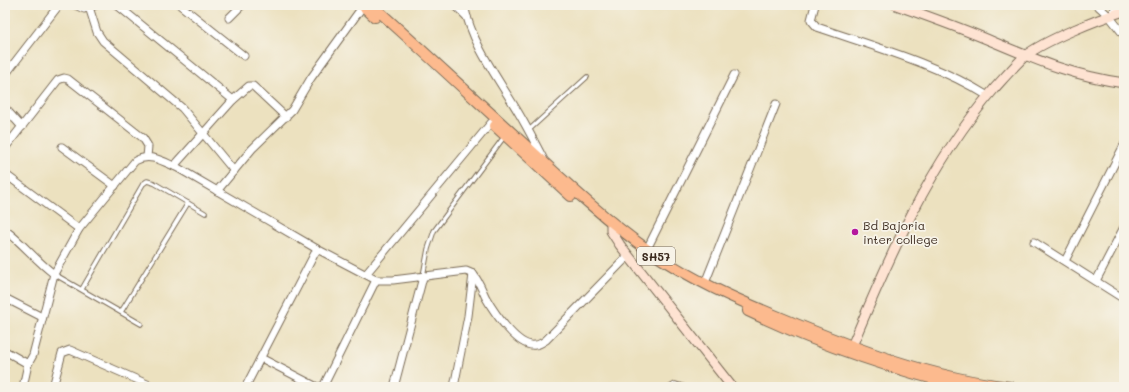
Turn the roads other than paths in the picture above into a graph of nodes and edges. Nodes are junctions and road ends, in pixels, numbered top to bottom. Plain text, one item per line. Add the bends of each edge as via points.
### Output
1 (75, 5) edge
2 (117, 5) edge
3 (180, 5) edge
4 (242, 5) edge
5 (366, 5) edge
6 (455, 5) edge
7 (464, 5) edge
8 (815, 5) edge
9 (896, 5) edge
10 (1097, 5) edge
11 (1116, 5) edge
12 (55, 6) edge
13 (92, 6) edge
14 (1124, 10) edge
15 (1111, 15) junction
16 (467, 17) junction
17 (229, 18) dead end
18 (1124, 35) edge
19 (409, 42) junction
20 (244, 56) dead end
21 (1025, 56) junction
22 (5, 75) edge
23 (734, 75) dead end
24 (587, 76) dead end
25 (1124, 83) edge
26 (988, 96) junction
27 (233, 100) junction
28 (776, 104) dead end
29 (5, 108) edge
30 (286, 117) junction
31 (491, 123) junction
32 (22, 127) junction
33 (528, 131) junction
34 (202, 133) junction
35 (505, 136) junction
36 (1124, 146) edge
37 (62, 147) dead end
38 (5, 148) edge
39 (147, 157) junction
40 (174, 166) junction
41 (547, 166) junction
42 (234, 171) junction
43 (5, 174) edge
44 (115, 186) junction
45 (217, 191) junction
46 (188, 203) junction
47 (205, 213) dead end
48 (611, 226) junction
49 (1124, 227) edge
50 (79, 229) junction
51 (5, 230) edge
52 (1034, 242) dead end
53 (317, 249) junction
54 (647, 249) junction
55 (628, 256) junction
56 (1065, 261) junction
57 (54, 274) junction
58 (366, 274) junction
59 (473, 274) junction
60 (423, 277) junction
61 (376, 280) junction
62 (1096, 281) junction
63 (705, 283) junction
64 (82, 290) junction
65 (5, 298) edge
66 (1124, 299) edge
67 (121, 312) junction
68 (42, 317) junction
69 (141, 324) dead end
70 (852, 346) junction
71 (5, 351) edge
72 (261, 358) junction
73 (28, 364) junction
74 (247, 384) dead end
75 (23, 387) edge
76 (53, 387) edge
77 (154, 387) edge
78 (318, 387) edge
79 (394, 387) edge
80 (454, 387) edge
81 (670, 387) edge
82 (685, 387) edge
83 (732, 387) edge
84 (965, 387) edge
85 (1010, 387) edge

1 - 13 street via 84,9
2 - 27 street
3 - 20 street
4 - 17 street
5 - 19 main road, SH57
5 - 30 street
6 - 16 street
7 - 16 street
8 - 26 street via 811,16 817,27 942,71
9 - 21 street via 983,37
10 - 15 street
11 - 15 street
12 - 22 street
13 - 34 street via 97,32 103,41 182,108
14 - 15 street
15 - 18 street
15 - 21 street
16 - 33 street via 489,66
19 - 31 main road, SH57
19 - 41 main road, SH57
21 - 25 street via 1094,79
21 - 26 street
23 - 54 street
24 - 33 lane
26 - 70 street via 963,128 917,204
27 - 30 street via 244,88 253,86
27 - 34 street
28 - 63 street
29 - 32 street
30 - 42 street via 252,149
31 - 35 main road, SH57
31 - 58 street
32 - 38 street
32 - 39 street via 58,80 64,78 143,138 148,146
33 - 41 street
34 - 40 street
34 - 42 street
35 - 48 main road, SH57 via 553,180
35 - 60 lane via 434,231
36 - 56 street
37 - 44 street
39 - 40 street
39 - 44 street via 135,161
40 - 45 street
41 - 48 main road, SH57
42 - 45 street
43 - 50 street
44 - 50 street
45 - 53 street
46 - 47 lane
46 - 64 lane via 154,183 147,181 142,184
46 - 67 lane
48 - 54 main road, SH57
48 - 55 street
48 - 84 main road, SH57 via 660,265 758,316 860,358
49 - 62 street
50 - 57 street
51 - 57 street
52 - 56 street
53 - 58 street
53 - 72 street
54 - 63 main road, SH57
55 - 59 street via 546,340 536,345 527,345 504,324
55 - 83 street
56 - 62 street
57 - 64 lane
57 - 68 street
58 - 61 street
59 - 60 street via 466,271
59 - 80 street via 468,316
60 - 61 street
60 - 79 street
61 - 78 street via 324,385
62 - 66 street
63 - 70 main road, SH57 via 760,309
64 - 67 lane
65 - 68 street
67 - 69 lane
68 - 73 street via 33,355
70 - 85 main road, SH57 via 929,371 968,381
71 - 73 street
72 - 74 street
72 - 78 street
73 - 75 street
76 - 77 street via 62,353 70,350
81 - 82 lane via 675,384

